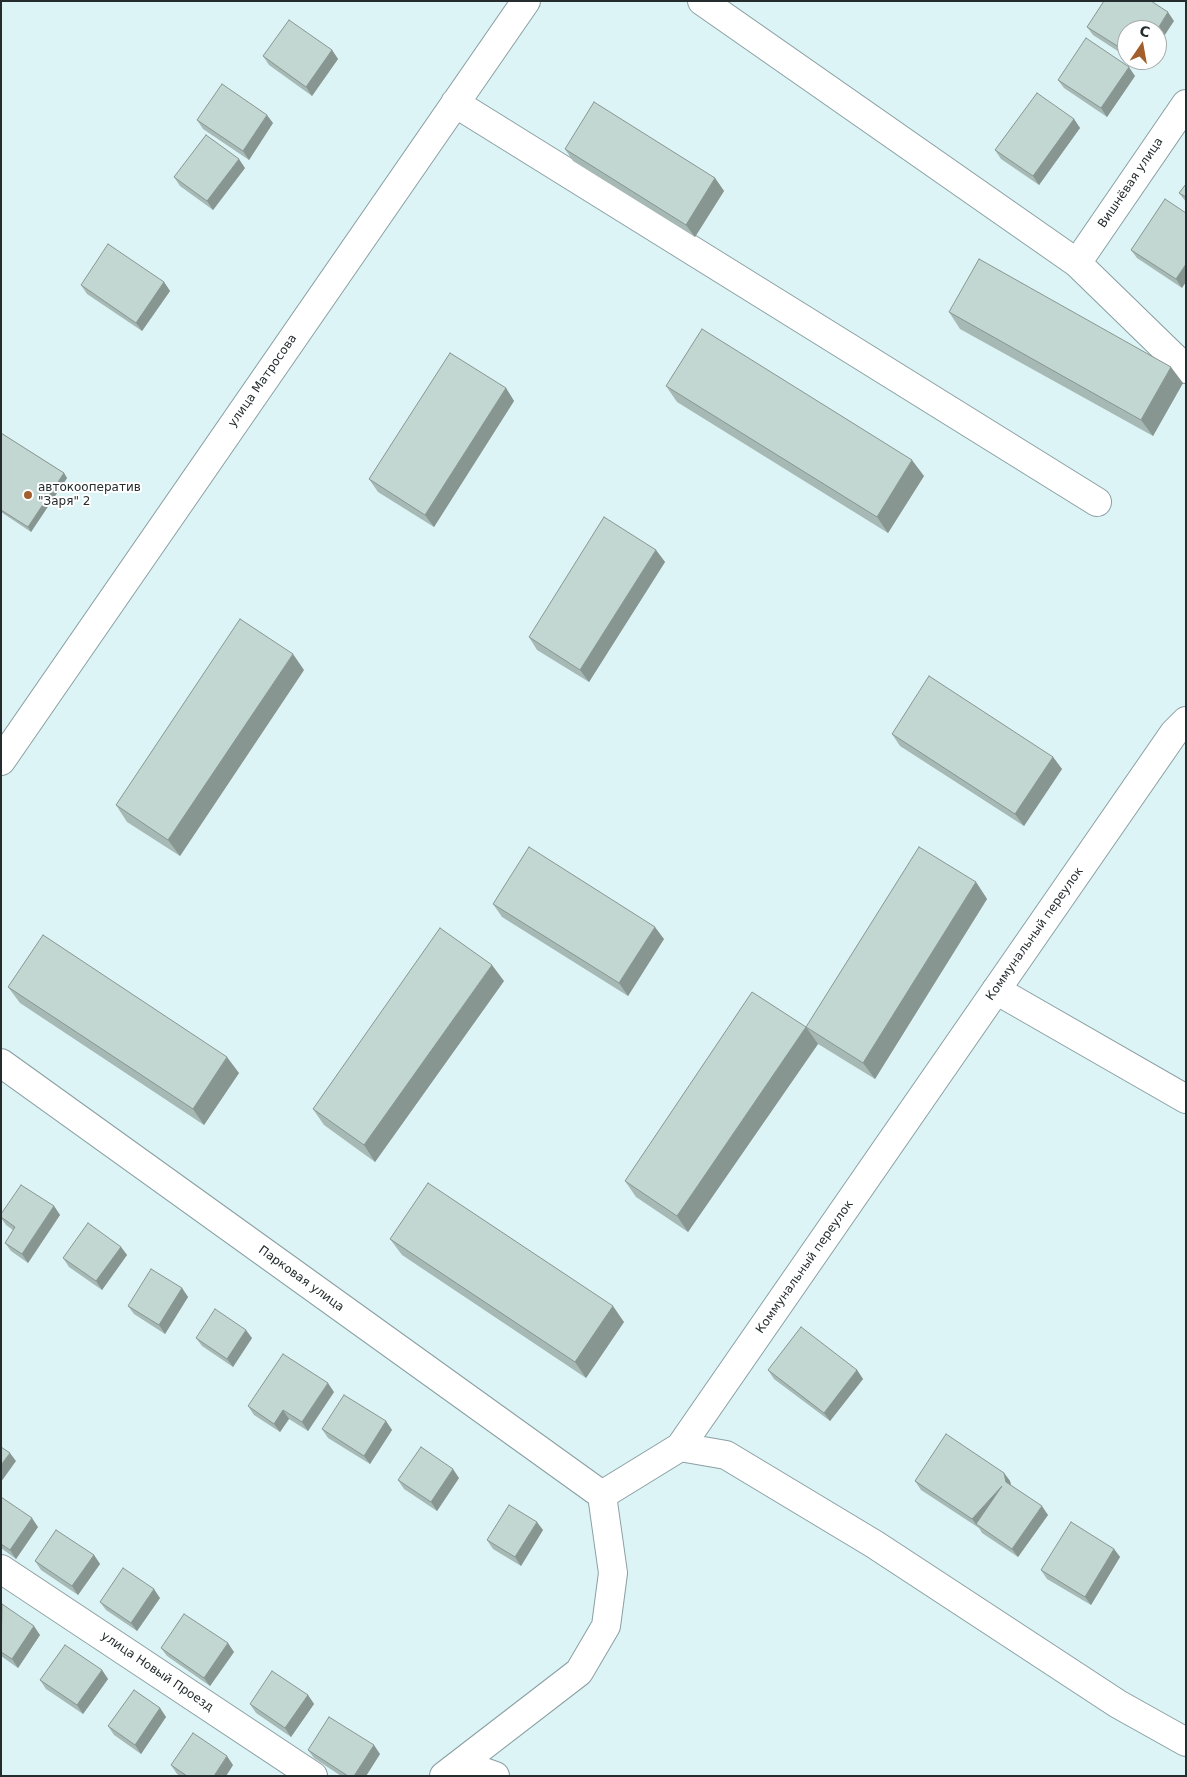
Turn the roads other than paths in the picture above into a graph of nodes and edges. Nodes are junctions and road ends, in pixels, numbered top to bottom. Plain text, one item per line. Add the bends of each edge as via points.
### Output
1 (526, 1) edge
2 (702, 1) edge
3 (455, 103) junction
4 (1186, 104) edge
5 (1077, 263) junction
6 (1186, 368) edge
7 (1097, 502) dead end
8 (1186, 721) edge
9 (1, 761) edge
10 (996, 990) junction
11 (1, 1063) edge
12 (1186, 1099) edge
13 (680, 1447) junction
14 (602, 1495) junction
15 (1, 1569) edge
16 (1186, 1742) edge
17 (453, 1770) edge
18 (313, 1776) edge
19 (495, 1776) edge

1 - 3 street, улица Матросова
2 - 5 street
3 - 7 street
3 - 9 street, улица Матросова
4 - 5 street, Вишнёвая улица
5 - 6 street
8 - 10 street, Коммунальный переулок via 1174,733
10 - 12 street
10 - 13 street, Коммунальный переулок
11 - 14 street, Парковая улица
13 - 14 street, Коммунальный переулок
13 - 16 street via 726,1455 874,1544 1118,1704
14 - 17 street via 613,1573 606,1626 579,1672
15 - 18 street, улица Новый Проезд
17 - 19 street

